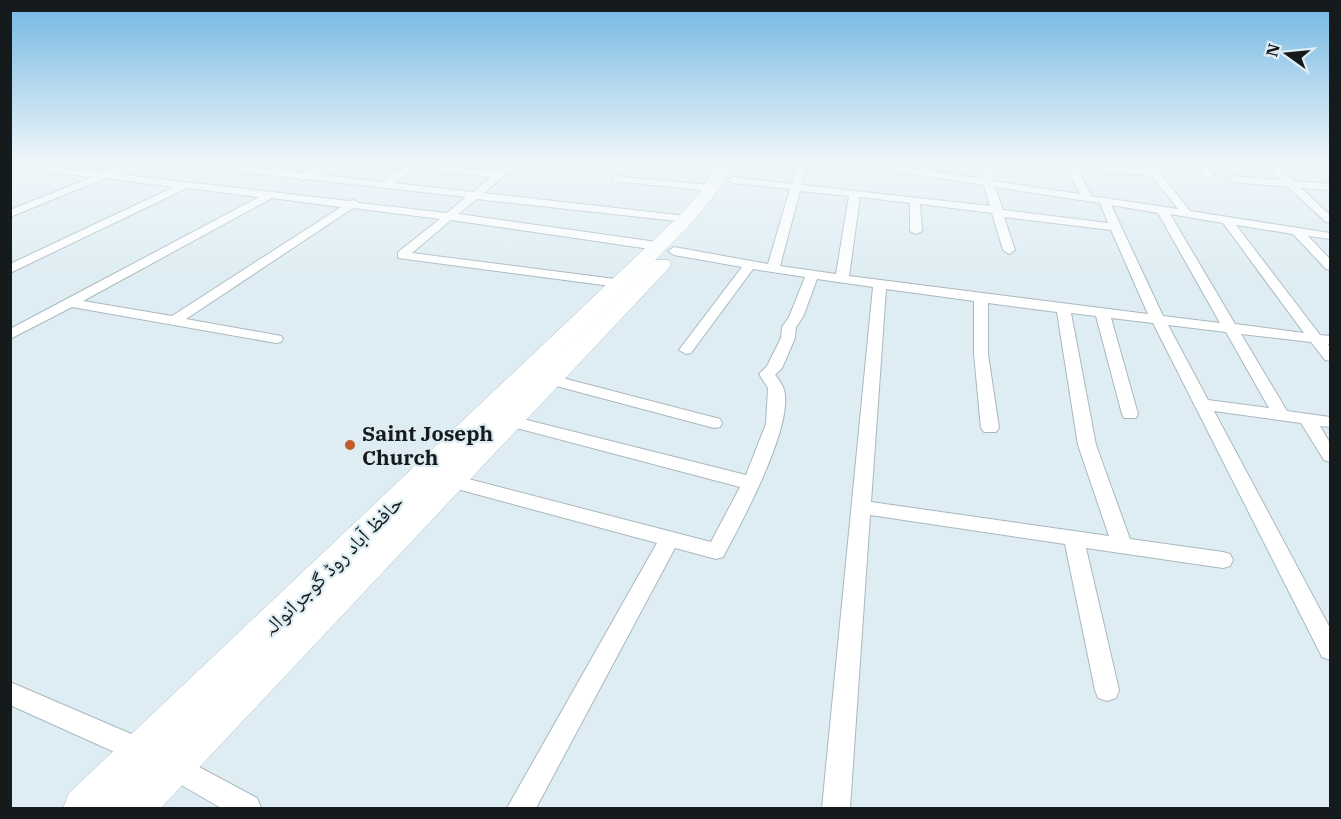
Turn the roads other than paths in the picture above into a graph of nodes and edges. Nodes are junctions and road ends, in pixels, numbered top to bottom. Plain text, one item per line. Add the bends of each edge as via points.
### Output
1 (36, 202) edge
2 (150, 202) edge
3 (257, 202) edge
4 (328, 202) edge
5 (355, 202) edge
6 (467, 202) edge
7 (539, 202) edge
8 (701, 202) edge
9 (713, 202) edge
10 (791, 202) edge
11 (854, 202) edge
12 (912, 202) edge
13 (971, 202) edge
14 (995, 202) edge
15 (1105, 202) edge
16 (1112, 202) edge
17 (1178, 202) edge
18 (1311, 202) edge
19 (351, 205) junction
20 (1162, 210) junction
21 (998, 211) junction
22 (10, 213) edge
23 (1187, 214) junction
24 (449, 217) junction
25 (686, 219) junction
26 (1227, 220) junction
27 (1330, 220) edge
28 (1116, 228) junction
29 (916, 231) dead end
30 (1298, 231) junction
31 (1330, 236) edge
32 (665, 248) junction
33 (1009, 250) dead end
34 (750, 265) junction
35 (1330, 266) edge
36 (10, 269) edge
37 (773, 269) junction
38 (812, 274) junction
39 (842, 279) junction
40 (618, 283) junction
41 (880, 284) junction
42 (981, 297) junction
43 (72, 303) junction
44 (1063, 307) junction
45 (1102, 312) junction
46 (1157, 318) junction
47 (174, 321) junction
48 (1228, 327) junction
49 (10, 335) edge
50 (1316, 338) junction
51 (276, 339) dead end
52 (1330, 339) edge
53 (686, 350) dead end
54 (1330, 357) edge
55 (551, 380) junction
56 (1202, 404) junction
57 (1130, 414) dead end
58 (1281, 415) junction
59 (1307, 419) junction
60 (511, 421) junction
61 (1330, 422) edge
62 (714, 423) dead end
63 (990, 428) dead end
64 (1330, 456) edge
65 (453, 481) junction
66 (752, 483) junction
67 (861, 507) junction
68 (1074, 539) junction
69 (669, 540) junction
70 (1123, 546) junction
71 (1223, 560) dead end
72 (1330, 650) edge
73 (1107, 690) dead end
74 (10, 693) edge
75 (142, 752) junction
76 (172, 765) junction
77 (84, 808) edge
78 (132, 808) edge
79 (247, 808) edge
80 (521, 808) edge
81 (836, 808) edge

1 - 22 street
2 - 36 street
3 - 43 street
4 - 19 street
5 - 19 street
6 - 24 street
7 - 25 street
8 - 25 main road, حافظ آباد روڈ گوجرانوالہ
9 - 32 main road, حافظ آباد روڈ گوجرانوالہ via 702,225
10 - 37 street
11 - 39 street
12 - 29 street
13 - 21 street
14 - 21 street
15 - 28 street
16 - 20 street
17 - 23 street
18 - 27 street
19 - 24 street
19 - 47 street
20 - 23 street
20 - 48 street
21 - 28 street
21 - 33 street
23 - 26 street
24 - 32 street
24 - 40 street via 402,255
25 - 32 main road, حافظ آباد روڈ گوجرانوالہ
26 - 30 street
26 - 50 street
28 - 46 street
30 - 31 street
30 - 35 street
32 - 34 street
32 - 40 main road, حافظ آباد روڈ گوجرانوالہ
32 - 55 main road, حافظ آباد روڈ گوجرانوالہ
34 - 37 street
34 - 53 street
37 - 38 street
38 - 39 street
38 - 66 street via 788,338 774,368 767,374 776,388 774,424
39 - 41 street
40 - 75 main road, حافظ آباد روڈ گوجرانوالہ
41 - 42 street
41 - 67 street
42 - 44 street
42 - 63 street via 981,354
43 - 47 street
43 - 49 street
44 - 45 street
44 - 70 street via 1087,445
45 - 46 street
45 - 57 street
46 - 48 street
46 - 56 street
47 - 51 street
48 - 50 street
48 - 58 street
50 - 52 street
50 - 54 street
55 - 60 main road, حافظ آباد روڈ گوجرانوالہ
55 - 62 street
56 - 58 street
56 - 72 street
58 - 59 street
59 - 61 street
59 - 64 street
60 - 65 main road, حافظ آباد روڈ گوجرانوالہ
60 - 66 street
65 - 69 street
65 - 76 main road, حافظ آباد روڈ گوجرانوالہ
66 - 69 street via 716,551
67 - 68 street
67 - 81 street
68 - 70 street
68 - 73 street
69 - 80 street
70 - 71 street
74 - 75 street
75 - 76 street
75 - 77 main road, حافظ آباد روڈ گوجرانوالہ
76 - 78 main road, حافظ آباد روڈ گوجرانوالہ
76 - 79 street

